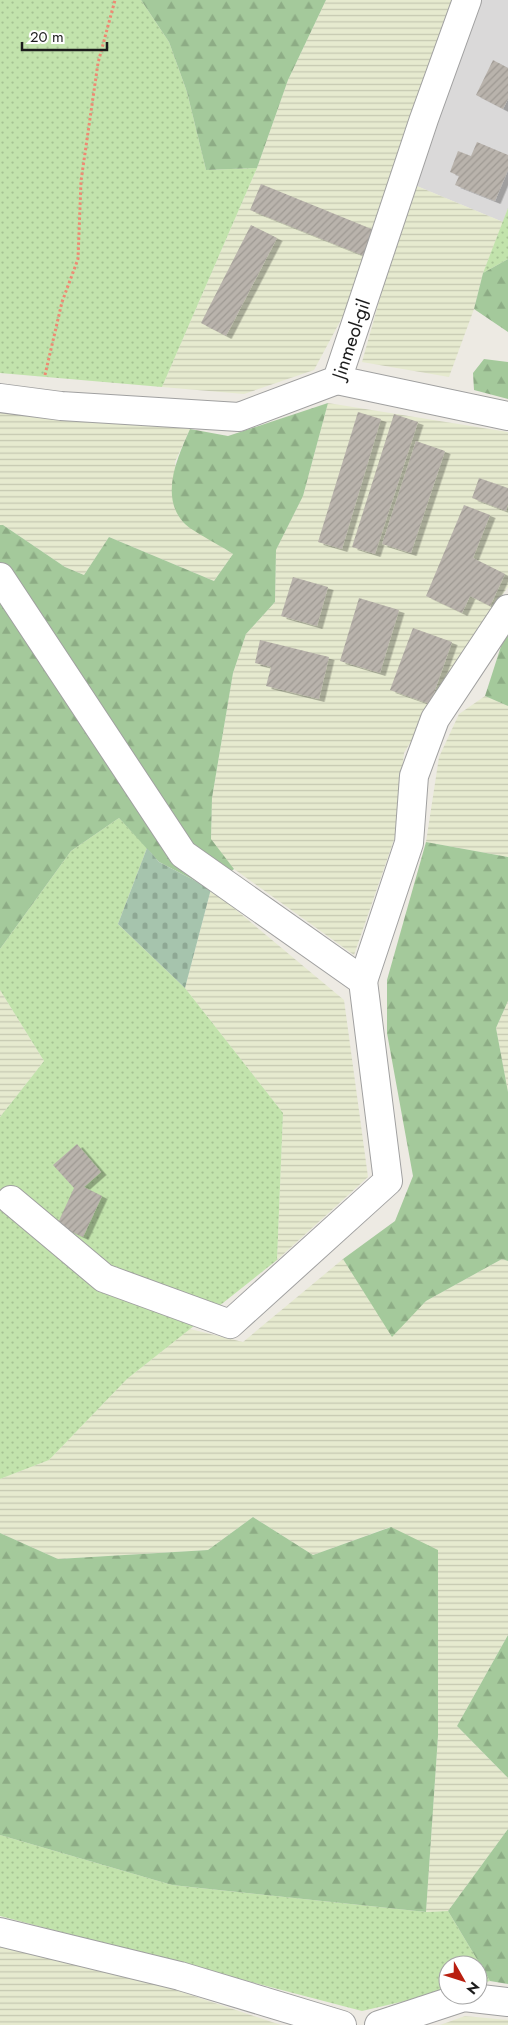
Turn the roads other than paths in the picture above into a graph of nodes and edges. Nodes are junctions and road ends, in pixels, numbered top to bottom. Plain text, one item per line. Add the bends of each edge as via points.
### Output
1 (467, 0) edge
2 (337, 380) junction
3 (0, 398) edge
4 (508, 416) edge
5 (0, 577) edge
6 (508, 609) edge
7 (363, 981) junction
8 (11, 1200) dead end
9 (0, 1932) edge
10 (508, 2002) edge
11 (342, 2025) edge
12 (379, 2025) edge

1 - 2 street, Jinmeol-gil
2 - 3 street, Jinmeol-gil via 239,417
2 - 4 street
5 - 7 street via 183,854
6 - 7 street via 435,719 414,776 409,843
7 - 8 street via 388,1181 230,1324 104,1278
9 - 11 street via 180,1976
10 - 12 street via 464,1997

